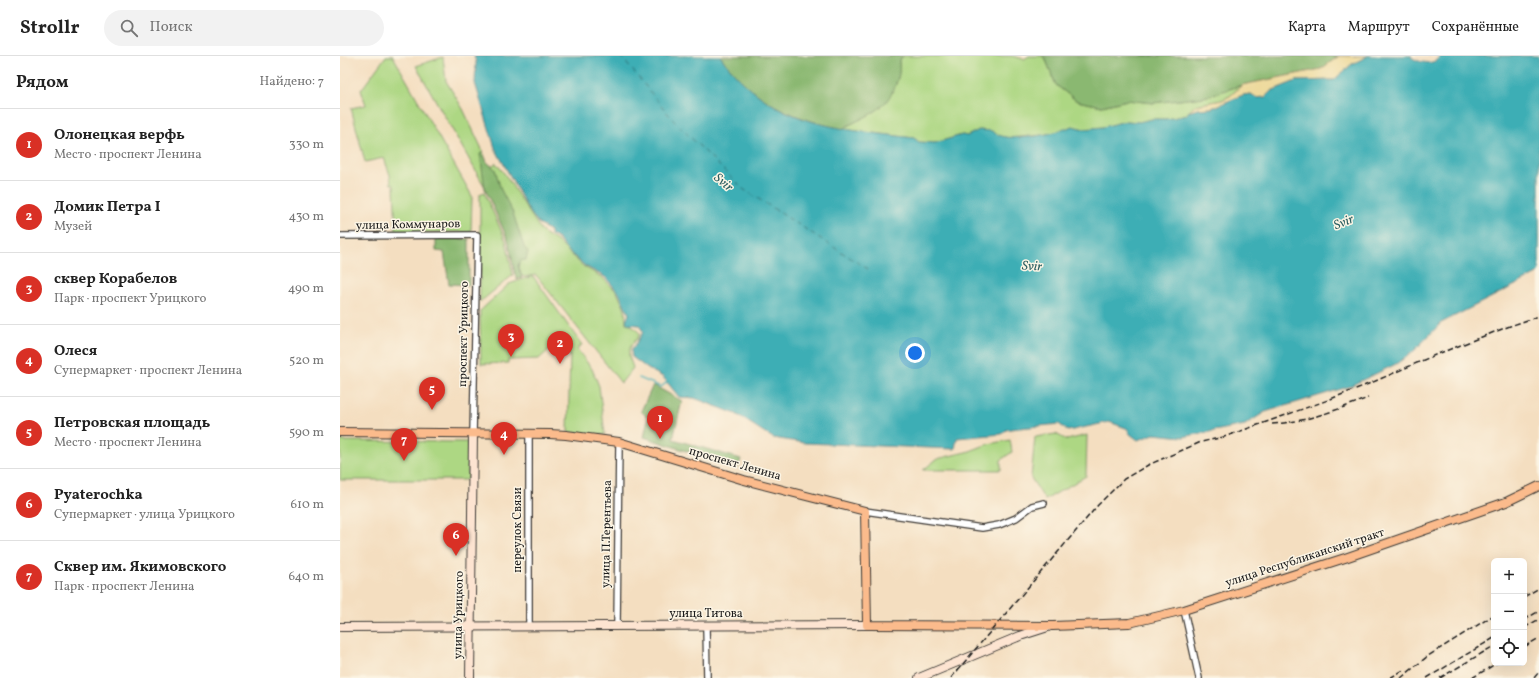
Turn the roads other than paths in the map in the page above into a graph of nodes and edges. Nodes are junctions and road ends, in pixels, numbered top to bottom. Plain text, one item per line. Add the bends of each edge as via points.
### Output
1 (476, 235) joint
2 (340, 236) edge
3 (340, 432) edge
4 (473, 433) junction
5 (529, 434) junction
6 (619, 442) junction
7 (1539, 486) edge
8 (1044, 503) dead end
9 (865, 511) junction
10 (1184, 610) junction
11 (867, 625) junction
12 (1073, 625) joint
13 (529, 626) junction
14 (618, 626) junction
15 (1053, 626) junction
16 (340, 627) edge
17 (471, 627) junction
18 (706, 627) junction
19 (470, 678) edge
20 (707, 678) edge
21 (919, 678) edge
22 (1199, 678) edge

1 - 2 street, улица Коммунаров
1 - 4 street, проспект Урицкого
3 - 4 main road, проспект Ленина
4 - 5 main road, проспект Ленина
4 - 17 street, улица Урицкого
5 - 6 main road, проспект Ленина via 566,435
5 - 13 street, переулок Связи
6 - 9 main road, проспект Ленина via 751,482
6 - 14 street, улица П.Терентьева
7 - 10 main road, улица Республиканский тракт via 1506,502
8 - 9 street, проспект Ленина via 1032,506 1016,518 999,525 982,528
9 - 11 main road
10 - 12 main road, улица Республиканский тракт via 1129,623
10 - 22 street
11 - 15 main road, улица Титова
11 - 18 street, улица Титова
12 - 15 main road, улица Титова
13 - 14 street, улица Титова
13 - 17 street, улица Титова
14 - 18 street, улица Титова
15 - 21 street via 1020,636
16 - 17 street, улица Титова
17 - 19 street, улица Урицкого
18 - 20 street

